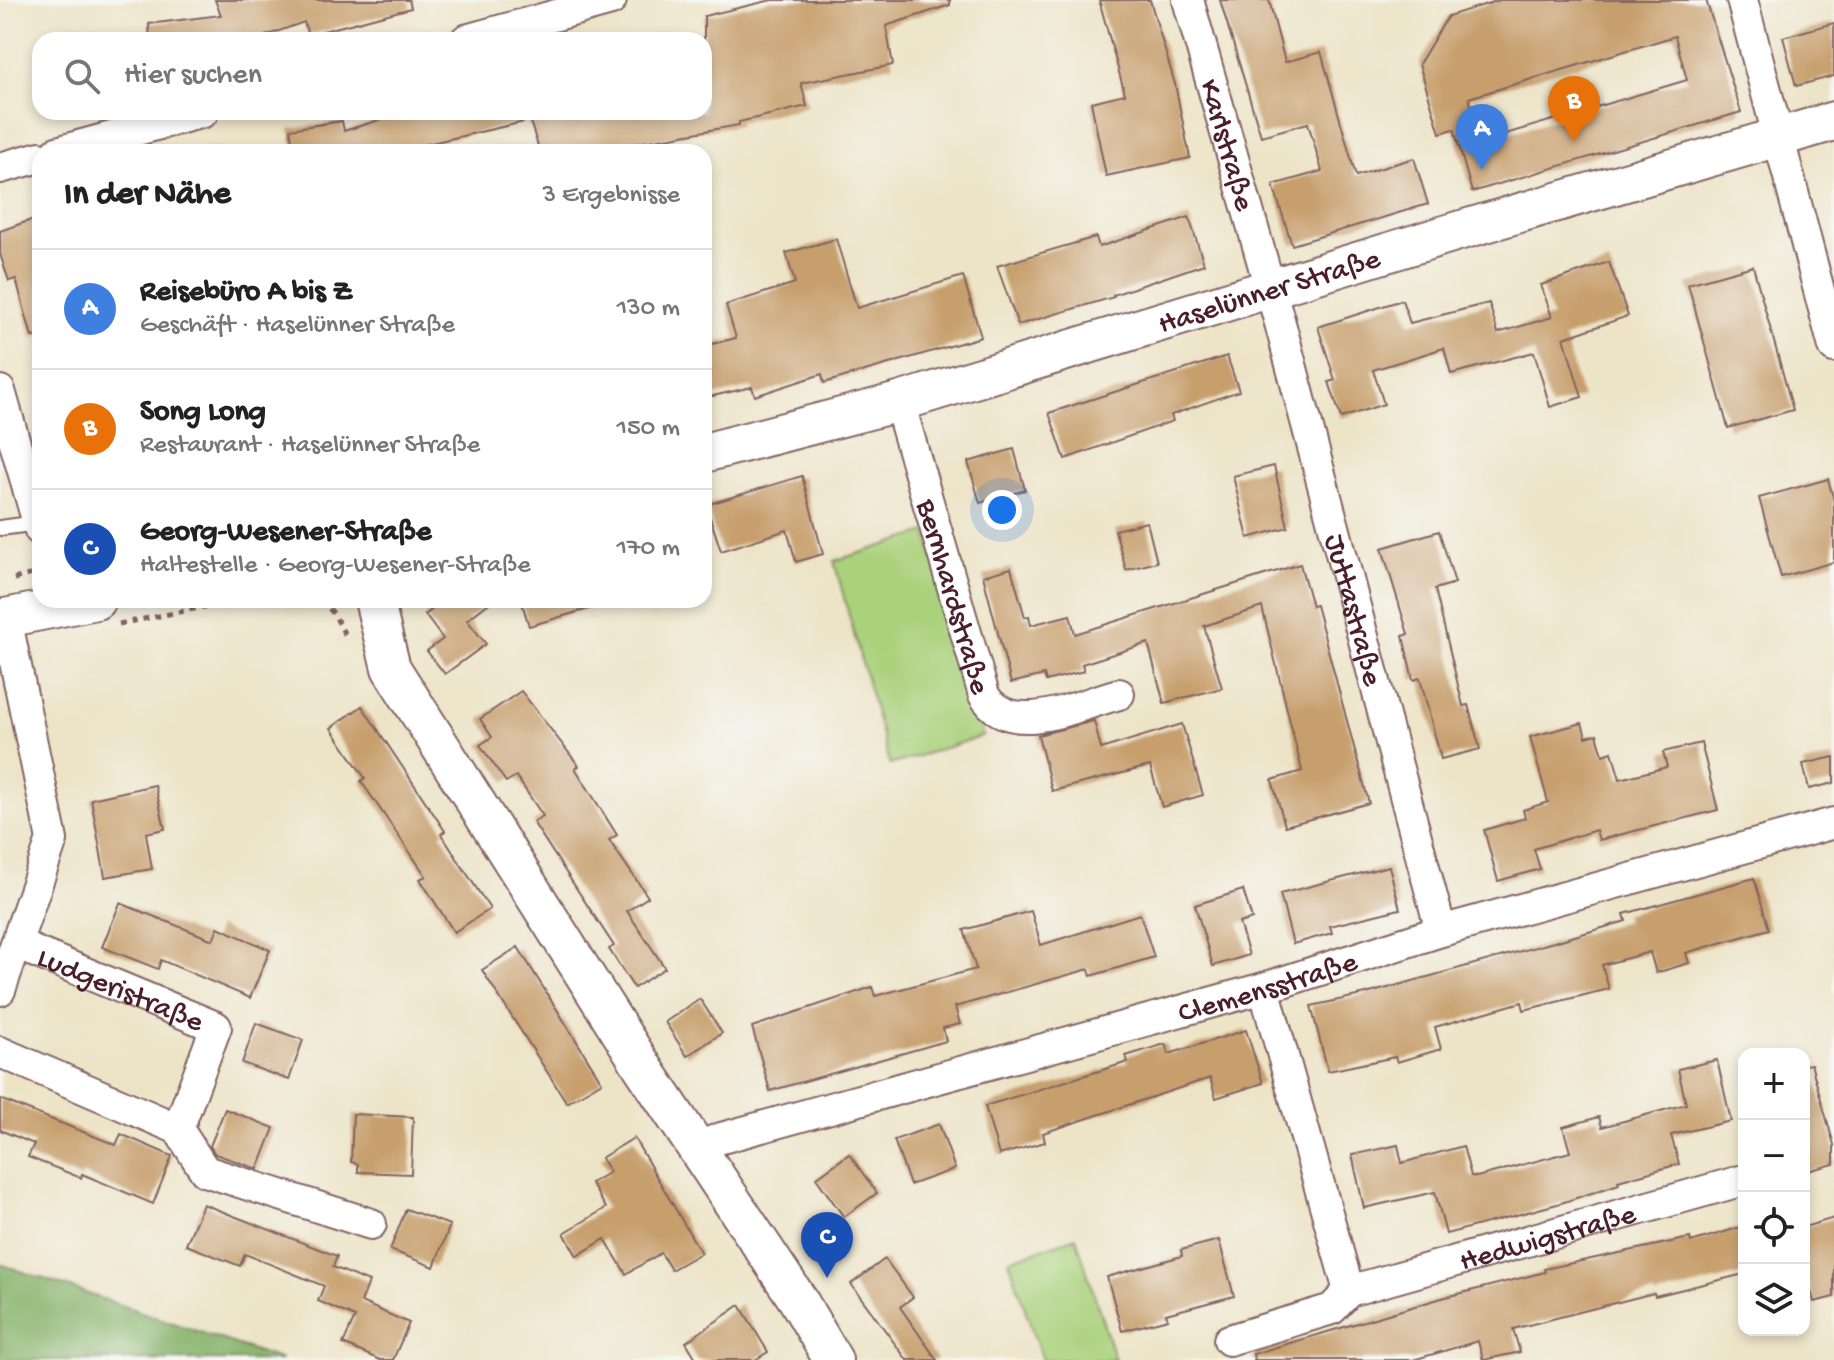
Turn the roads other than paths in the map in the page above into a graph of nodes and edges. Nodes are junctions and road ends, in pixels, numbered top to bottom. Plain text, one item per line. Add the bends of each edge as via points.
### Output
1 (611, 0) edge
2 (1188, 0) edge
3 (1742, 0) edge
4 (495, 32) edge
5 (174, 120) edge
6 (1834, 121) edge
7 (1779, 135) junction
8 (86, 144) edge
9 (32, 159) edge
10 (0, 168) edge
11 (1271, 288) junction
12 (1834, 347) edge
13 (0, 391) edge
14 (899, 402) junction
15 (712, 451) edge
16 (32, 502) edge
17 (32, 526) edge
18 (0, 528) edge
19 (32, 604) edge
20 (3, 606) edge
21 (376, 608) edge
22 (1119, 694) dead end
23 (1834, 823) edge
24 (1441, 931) junction
25 (16, 944) junction
26 (1264, 988) junction
27 (0, 990) edge
28 (0, 1052) edge
29 (178, 1129) junction
30 (698, 1148) junction
31 (1738, 1182) edge
32 (371, 1224) dead end
33 (1349, 1291) junction
34 (1229, 1340) dead end
35 (833, 1360) edge

1 - 4 street
2 - 11 street, Karlstraße
3 - 7 street
5 - 8 street
6 - 7 street, Haselünner Straße
7 - 11 street, Haselünner Straße
7 - 12 street
9 - 10 street
11 - 14 street, Haselünner Straße
11 - 24 street, Juttastraße
13 - 16 street
14 - 15 street, Haselünner Straße
14 - 22 street, Bernhardstraße via 991,708 1011,718 1028,718
17 - 18 lane
19 - 20 street
20 - 25 street, Ludgeristraße via 52,840
21 - 30 street via 391,668
23 - 24 street, Clemensstraße
24 - 26 street, Clemensstraße
25 - 27 street, Ludgeristraße
25 - 29 street, Ludgeristraße via 216,1027
26 - 30 street, Clemensstraße
26 - 33 street
28 - 29 street
29 - 32 street via 205,1171
30 - 35 street
31 - 33 street, Hedwigstraße
33 - 34 street, Hedwigstraße via 1332,1309

